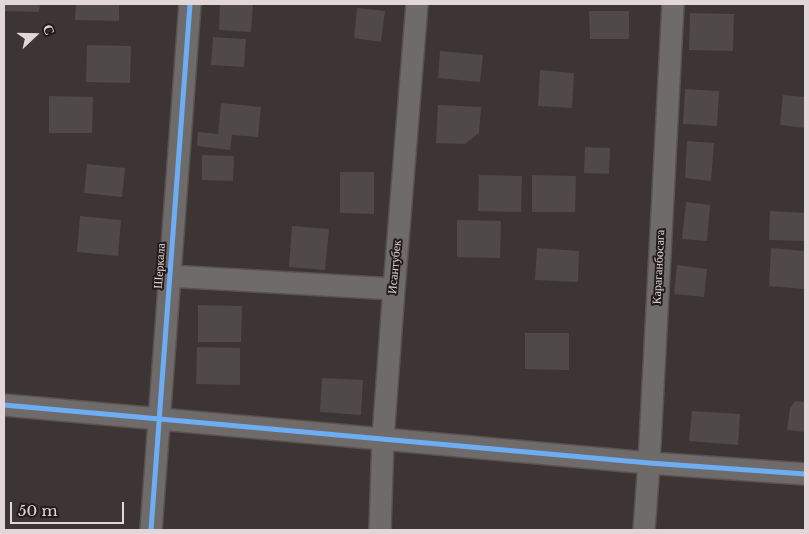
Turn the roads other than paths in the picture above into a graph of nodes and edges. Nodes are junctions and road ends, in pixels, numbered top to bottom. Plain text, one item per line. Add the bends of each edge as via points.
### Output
1 (190, 4) edge
2 (417, 4) edge
3 (674, 4) edge
4 (169, 276) junction
5 (394, 289) junction
6 (4, 405) edge
7 (160, 419) junction
8 (383, 438) junction
9 (649, 463) junction
10 (805, 474) edge
11 (151, 530) edge
12 (380, 530) edge
13 (644, 530) edge

1 - 4 street, Шеркала
2 - 5 street, Исантубек
3 - 9 street, Караганбосага
4 - 5 street
4 - 7 street, Шеркала
5 - 8 street, Исантубек
6 - 7 street
7 - 8 street
7 - 11 street, Шеркала
8 - 9 street
8 - 12 street, Исантубек
9 - 10 street
9 - 13 street, Караганбосага

